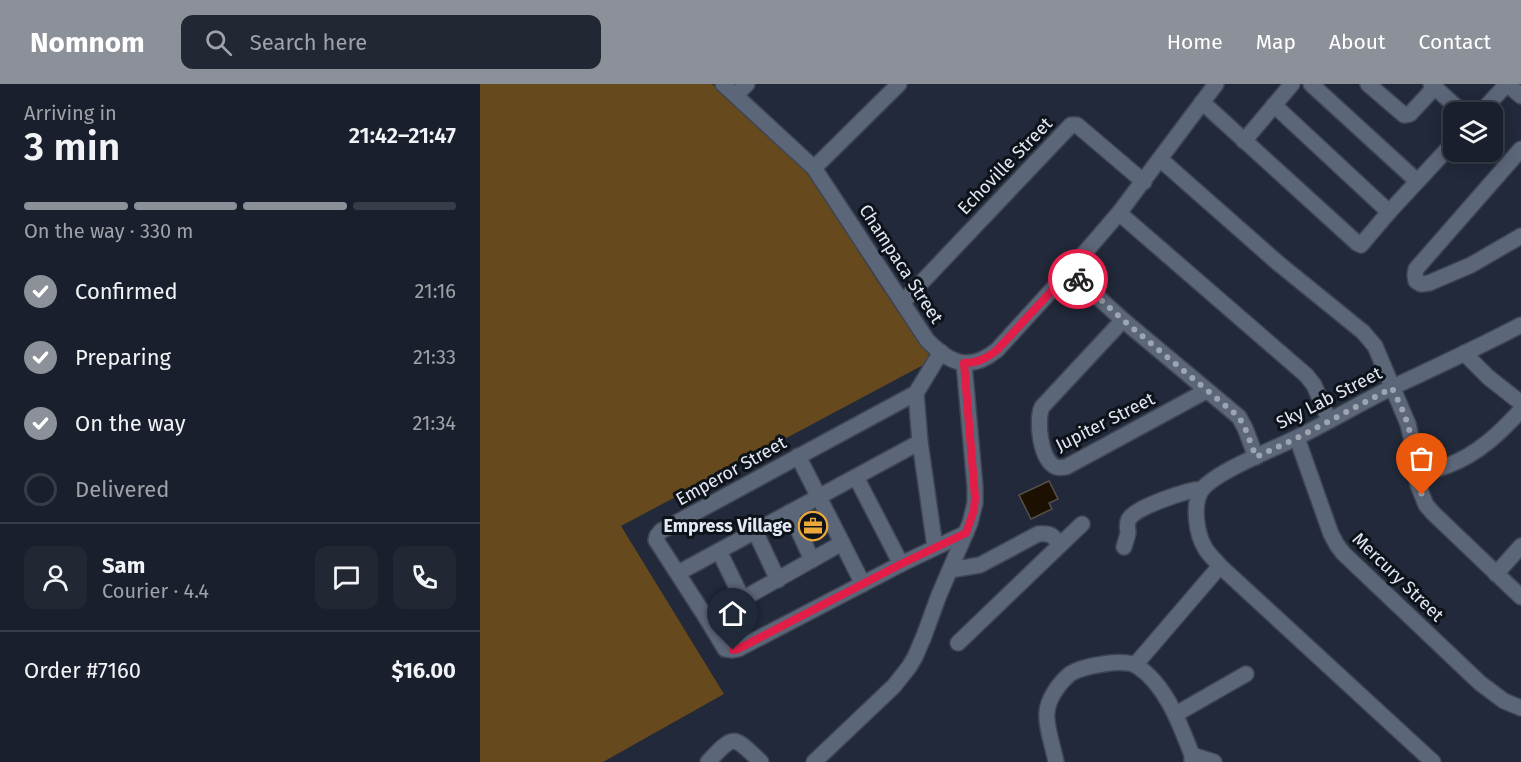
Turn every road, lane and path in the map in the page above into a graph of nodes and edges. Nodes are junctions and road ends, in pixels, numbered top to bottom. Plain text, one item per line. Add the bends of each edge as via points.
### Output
1 (723, 84) edge
2 (899, 84) edge
3 (1216, 84) edge
4 (1292, 84) edge
5 (1311, 84) edge
6 (1368, 84) edge
7 (1507, 84) edge
8 (1433, 85) edge
9 (741, 90) edge
10 (1521, 96) edge
11 (1202, 102) junction
12 (1451, 102) edge
13 (1490, 102) edge
14 (1274, 105) junction
15 (1244, 141) junction
16 (1521, 149) edge
17 (1443, 154) edge
18 (1160, 159) junction
19 (814, 168) junction
20 (1417, 181) junction
21 (1144, 182) junction
22 (1389, 212) junction
23 (1119, 213) junction
24 (1521, 236) edge
25 (1070, 271) junction
26 (903, 303) junction
27 (1123, 320) junction
28 (1521, 325) edge
29 (941, 352) junction
30 (1464, 353) junction
31 (964, 363) junction
32 (1392, 388) junction
33 (1206, 391) junction
34 (915, 393) junction
35 (1521, 403) edge
36 (1521, 410) edge
37 (1329, 420) junction
38 (1297, 438) junction
39 (920, 442) junction
40 (798, 456) junction
41 (1256, 457) junction
42 (1416, 474) junction
43 (856, 477) junction
44 (1202, 489) junction
45 (819, 497) junction
46 (790, 512) junction
47 (1082, 524) dead end
48 (755, 531) junction
49 (966, 533) junction
50 (843, 543) junction
51 (1060, 545) junction
52 (1521, 546) edge
53 (935, 547) junction
54 (1124, 547) dead end
55 (719, 551) junction
56 (812, 560) junction
57 (901, 564) junction
58 (1220, 566) junction
59 (950, 570) junction
60 (678, 573) junction
61 (1496, 574) junction
62 (778, 580) junction
63 (863, 584) junction
64 (1521, 597) edge
65 (743, 600) junction
66 (707, 619) junction
67 (958, 643) dead end
68 (1135, 665) junction
69 (1246, 674) dead end
70 (1521, 708) edge
71 (1176, 714) junction
72 (1192, 758) edge
73 (708, 762) edge
74 (761, 762) edge
75 (814, 762) edge
76 (1056, 762) edge
77 (1214, 762) edge
78 (1433, 762) edge

1 - 9 street, Champaca Street
2 - 19 street
3 - 11 street
4 - 14 street
5 - 20 street
6 - 8 street via 1404,116 1410,114
7 - 10 street
7 - 13 street
8 - 12 street
9 - 19 street, Champaca Street
11 - 15 street
11 - 18 street
14 - 15 street
14 - 22 street
15 - 22 street via 1361,245
16 - 24 street via 1416,269 1416,281 1429,283 1471,266
17 - 20 street
18 - 21 street
18 - 32 street via 1363,332 1375,346
19 - 26 street, Champaca Street
20 - 22 street
21 - 23 street
21 - 26 street, Echoville Street via 1077,125 1071,126
23 - 25 street
23 - 37 street via 1306,375
25 - 27 street
25 - 31 street via 997,350 983,360
26 - 29 street, Champaca Street via 927,340
27 - 33 street
27 - 33 street, Jupiter Street via 1042,407 1040,431 1045,457 1052,464 1066,467
28 - 30 street, Sky Lab Street
29 - 31 street, Champaca Street
29 - 34 street, Emperor Street
30 - 32 street, Sky Lab Street
30 - 35 street
31 - 49 street via 975,497
32 - 37 street, Sky Lab Street
32 - 42 street via 1408,424
33 - 41 street via 1239,417
34 - 39 street
34 - 40 street, Emperor Street
36 - 42 street via 1503,430 1466,458
37 - 38 street, Sky Lab Street
38 - 41 street, Sky Lab Street
38 - 70 street, Mercury Street via 1331,534 1343,553 1480,683
39 - 43 street
39 - 53 street
40 - 45 street
40 - 60 street, Emperor Street via 661,531 656,540
41 - 44 street, Sky Lab Street
42 - 61 street via 1426,505
43 - 45 street
43 - 57 street
44 - 54 street via 1182,492 1132,516
44 - 58 street via 1196,512 1200,538
45 - 46 street
45 - 50 street
46 - 48 street
46 - 56 street
47 - 51 street
48 - 55 street
48 - 62 street
49 - 53 street, Emperor Street
49 - 59 street
50 - 56 street
50 - 63 street
51 - 59 street via 1053,536 1038,534 980,565
51 - 67 street
52 - 61 street
53 - 57 street, Emperor Street
55 - 60 street
55 - 65 street
56 - 62 street
57 - 63 street, Emperor Street
58 - 68 street
58 - 78 street
59 - 75 street via 909,668
60 - 66 street, Emperor Street
61 - 64 street
62 - 65 street
63 - 66 street, Emperor Street via 738,649 725,649
65 - 66 street
68 - 71 street via 1161,691
68 - 76 street via 1102,663 1071,674 1051,696 1046,715
69 - 71 street
71 - 72 street
72 - 77 street
73 - 74 street via 726,742 734,741

